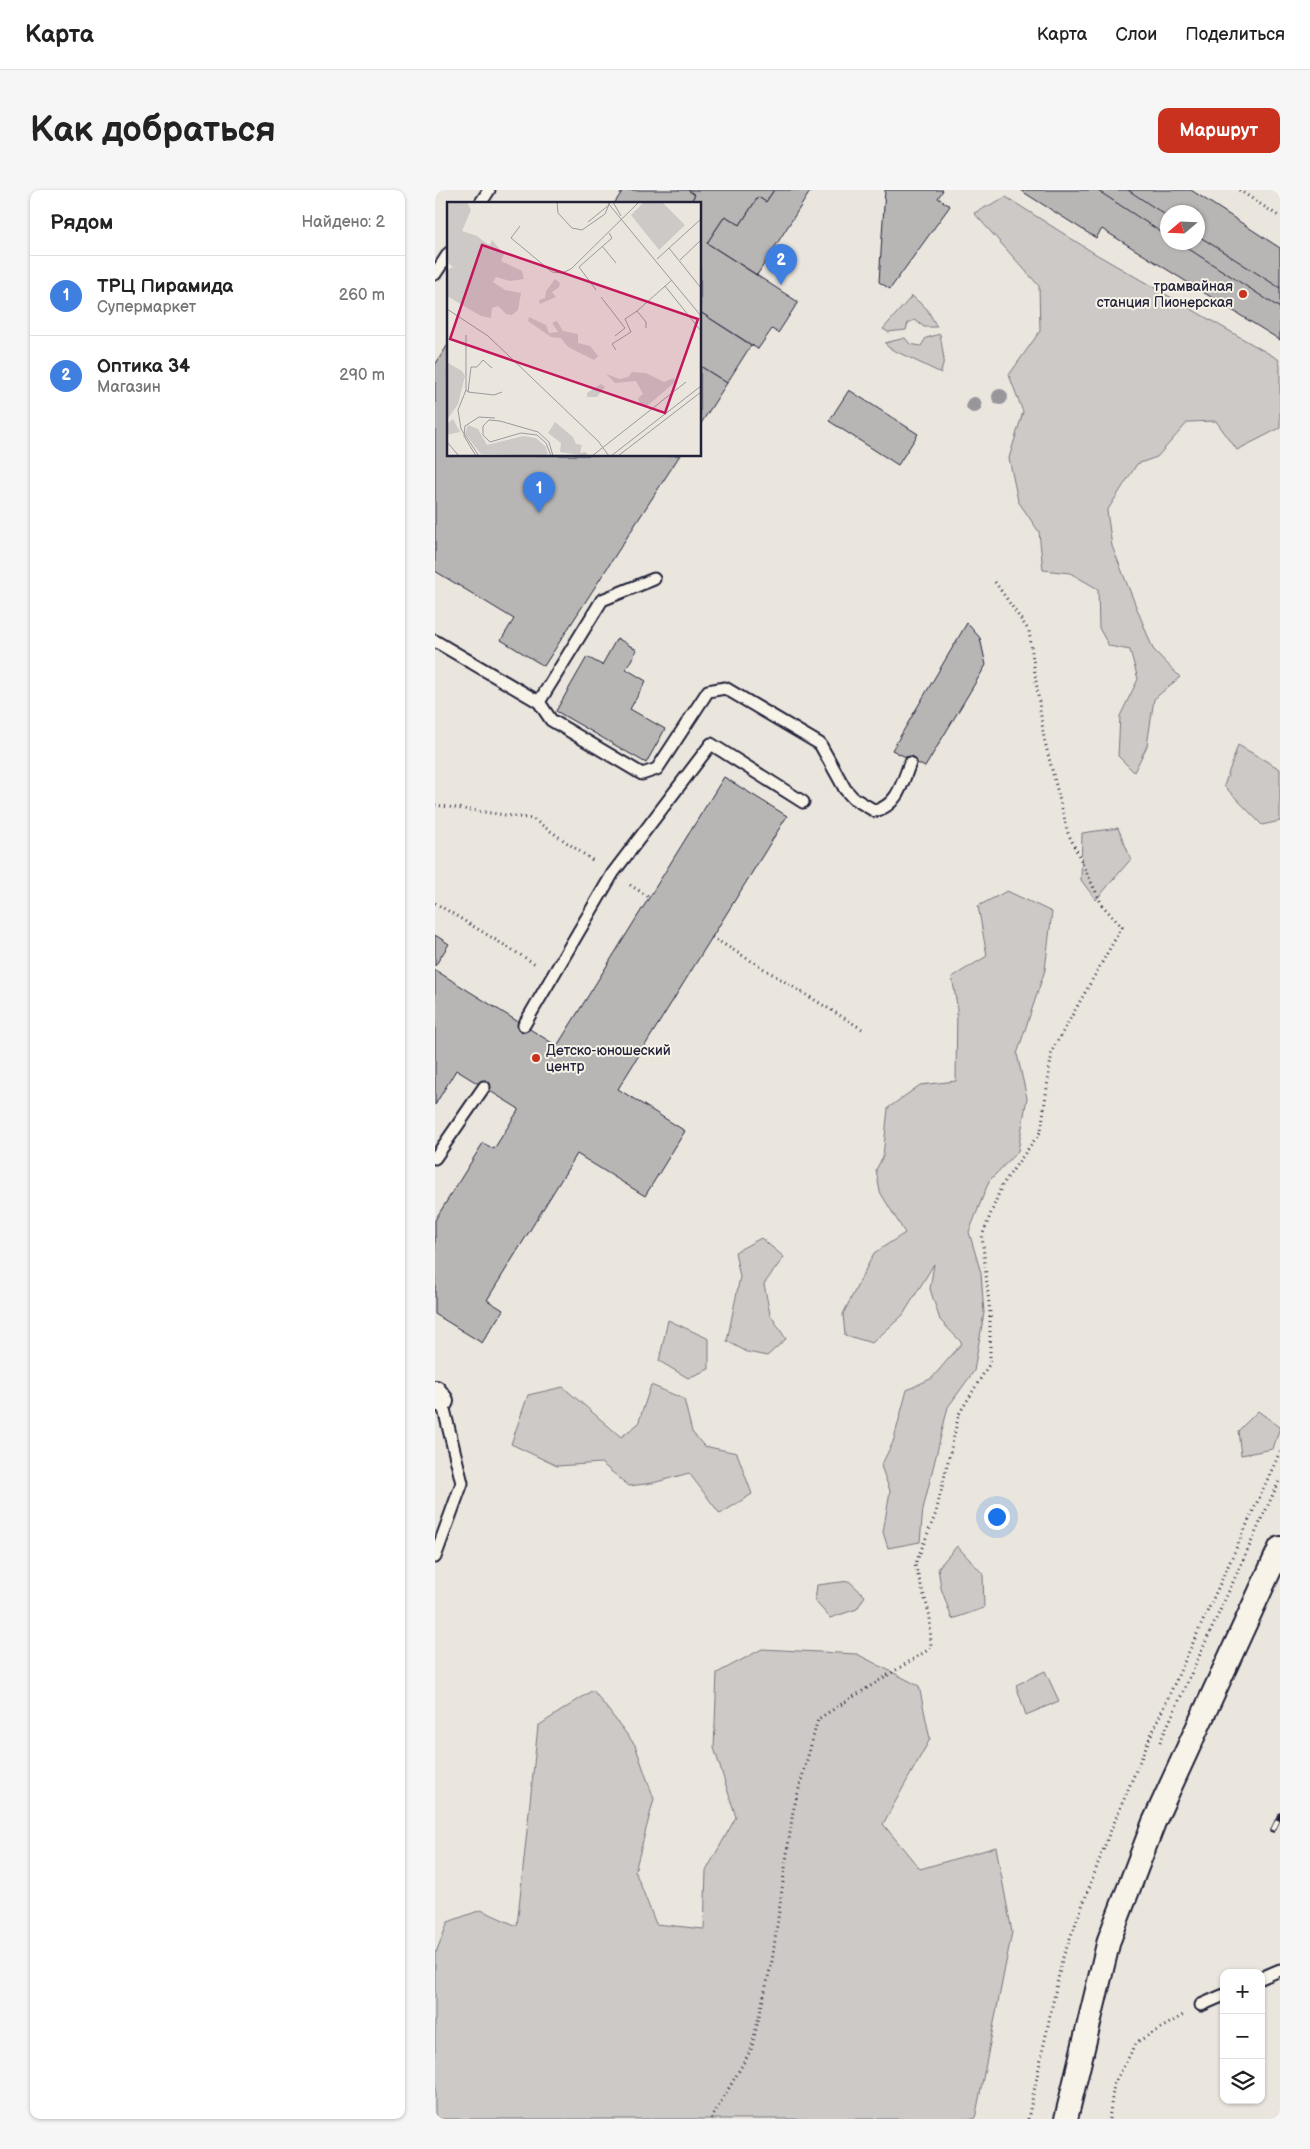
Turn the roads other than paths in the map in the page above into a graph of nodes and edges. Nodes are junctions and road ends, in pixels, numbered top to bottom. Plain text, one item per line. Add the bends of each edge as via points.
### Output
1 (489, 190) edge
2 (481, 202) edge
3 (447, 256) edge
4 (435, 274) edge
5 (654, 579) dead end
6 (435, 641) edge
7 (539, 702) junction
8 (910, 763) dead end
9 (803, 802) dead end
10 (524, 1025) dead end
11 (484, 1087) dead end
12 (435, 1158) edge
13 (438, 1396) edge
14 (1280, 1548) edge
15 (435, 1557) edge
16 (1280, 1970) edge
17 (1265, 1976) edge
18 (1220, 1997) edge
19 (1201, 2005) road end
20 (1066, 2119) edge

1 - 2 lane
3 - 4 lane
5 - 7 lane via 602,600
6 - 7 lane
7 - 8 lane via 551,720 642,774 657,769 709,691 725,688 820,744 845,789 875,811 896,799
9 - 10 lane via 711,744 613,873
11 - 12 lane
13 - 15 lane via 462,1483
14 - 20 street via 1154,1822 1109,1940
16 - 17 lane
18 - 19 lane

